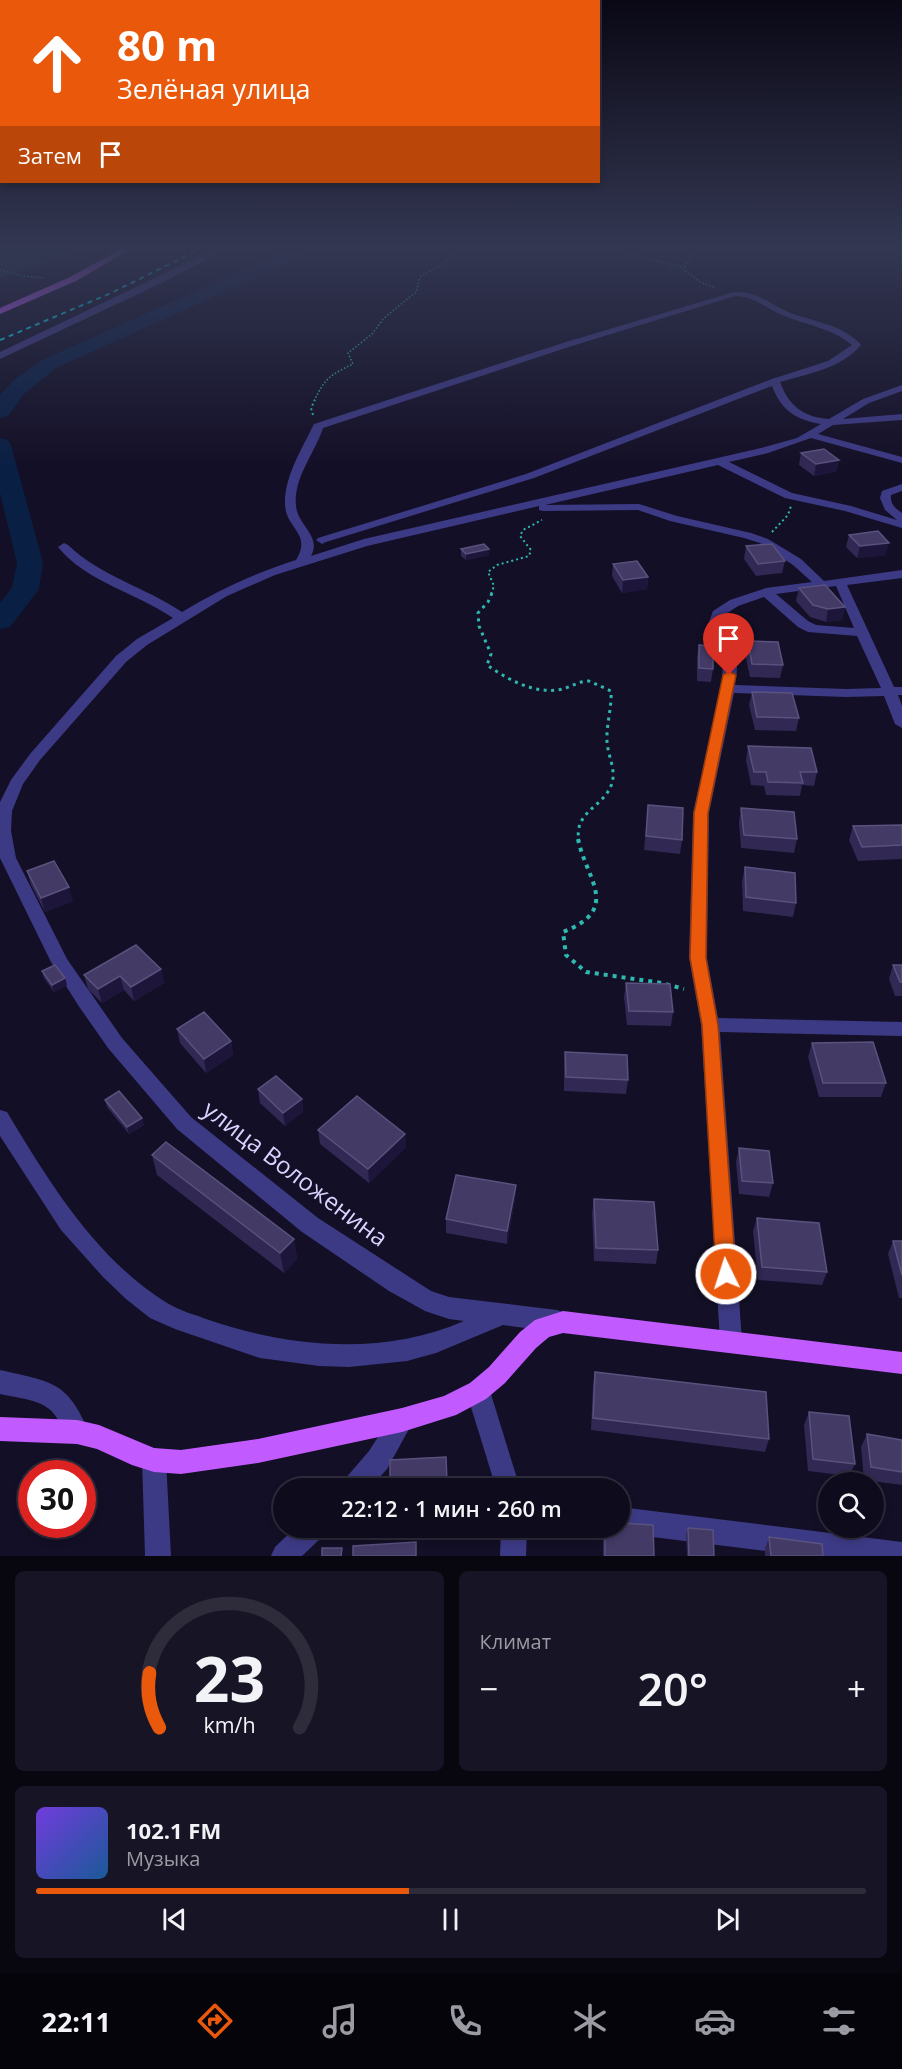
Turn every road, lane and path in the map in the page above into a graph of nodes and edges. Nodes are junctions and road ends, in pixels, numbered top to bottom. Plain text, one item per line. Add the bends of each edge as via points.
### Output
1 (71, 322) edge
2 (381, 322) edge
3 (645, 322) edge
4 (812, 322) edge
5 (0, 356) edge
6 (775, 381) junction
7 (902, 388) edge
8 (902, 417) edge
9 (827, 424) junction
10 (318, 426) junction
11 (810, 435) junction
12 (902, 460) edge
13 (721, 462) junction
14 (902, 487) edge
15 (789, 496) junction
16 (528, 506) junction
17 (548, 517) dead end
18 (902, 518) edge
19 (902, 525) edge
20 (308, 538) junction
21 (322, 540) junction
22 (764, 542) junction
23 (364, 543) junction
24 (64, 547) dead end
25 (301, 562) junction
26 (902, 574) edge
27 (840, 582) junction
28 (822, 585) junction
29 (766, 592) junction
30 (180, 617) junction
31 (861, 632) junction
32 (728, 689) junction
33 (896, 691) edge
34 (902, 724) edge
35 (704, 994) junction
36 (710, 1025) junction
37 (902, 1029) edge
38 (0, 1118) edge
39 (499, 1316) junction
40 (563, 1322) junction
41 (731, 1341) junction
42 (902, 1363) edge
43 (0, 1382) edge
44 (478, 1391) junction
45 (402, 1420) junction
46 (0, 1429) edge
47 (77, 1432) junction
48 (154, 1460) junction
49 (363, 1478) edge
50 (505, 1478) edge
51 (630, 1521) edge
52 (303, 1538) edge
53 (514, 1538) edge
54 (902, 1555) edge
55 (158, 1556) edge
56 (284, 1556) edge
57 (513, 1556) edge

1 - 5 street
2 - 10 path via 348,353 353,364 322,383 311,408
3 - 10 street
4 - 6 street via 840,333 856,345 848,354
6 - 9 street via 788,407 805,418
6 - 21 street via 530,476
7 - 9 street via 866,401
8 - 9 street
9 - 11 street
10 - 20 street via 301,459 288,503 295,522
11 - 12 street
11 - 13 street
13 - 15 street
13 - 16 street
14 - 18 street via 886,493 885,502
15 - 19 street via 848,508
15 - 22 path via 791,510
16 - 22 street via 639,507
16 - 23 street
17 - 35 path via 523,530 520,536 531,550 529,556 497,565 488,572 494,586 478,614 478,626 491,654 487,665 516,684 566,689 582,681 599,683 610,692 613,705 607,746 614,777 607,793 591,805 579,825 579,850 598,887 594,908 585,922 563,932 566,955 586,972 662,982
20 - 21 street
20 - 25 street via 308,550
21 - 23 street
22 - 28 street via 797,562
23 - 25 street, улица Воложенина
24 - 30 street via 75,560
25 - 30 street, улица Воложенина via 223,592
26 - 27 street
27 - 28 street
27 - 31 street
28 - 29 street
29 - 31 street via 813,629
29 - 32 street via 734,603 717,614 715,622 730,665
30 - 39 street, улица Воложенина via 121,659 34,757 4,811 8,858 60,962 84,1000 184,1124 310,1224 397,1284 449,1308
31 - 33 street
32 - 33 street
32 - 35 street via 701,813 698,958
33 - 34 street
35 - 36 street
36 - 37 street
36 - 41 street
38 - 39 street via 54,1202 108,1268 160,1311 230,1340 300,1353 355,1356 437,1342
39 - 40 street, улица Воложенина
40 - 41 main road, улица Воложенина
40 - 44 main road, улица Воложенина via 535,1334
41 - 42 main road, улица Воложенина
43 - 47 street via 46,1394 62,1404
44 - 45 main road, улица Воложенина via 448,1407
44 - 50 street
45 - 48 main road, улица Воложенина via 218,1458
45 - 49 street
46 - 47 main road, улица Воложенина
47 - 48 main road, улица Воложенина
48 - 55 street
51 - 54 street
52 - 56 street
53 - 57 street

